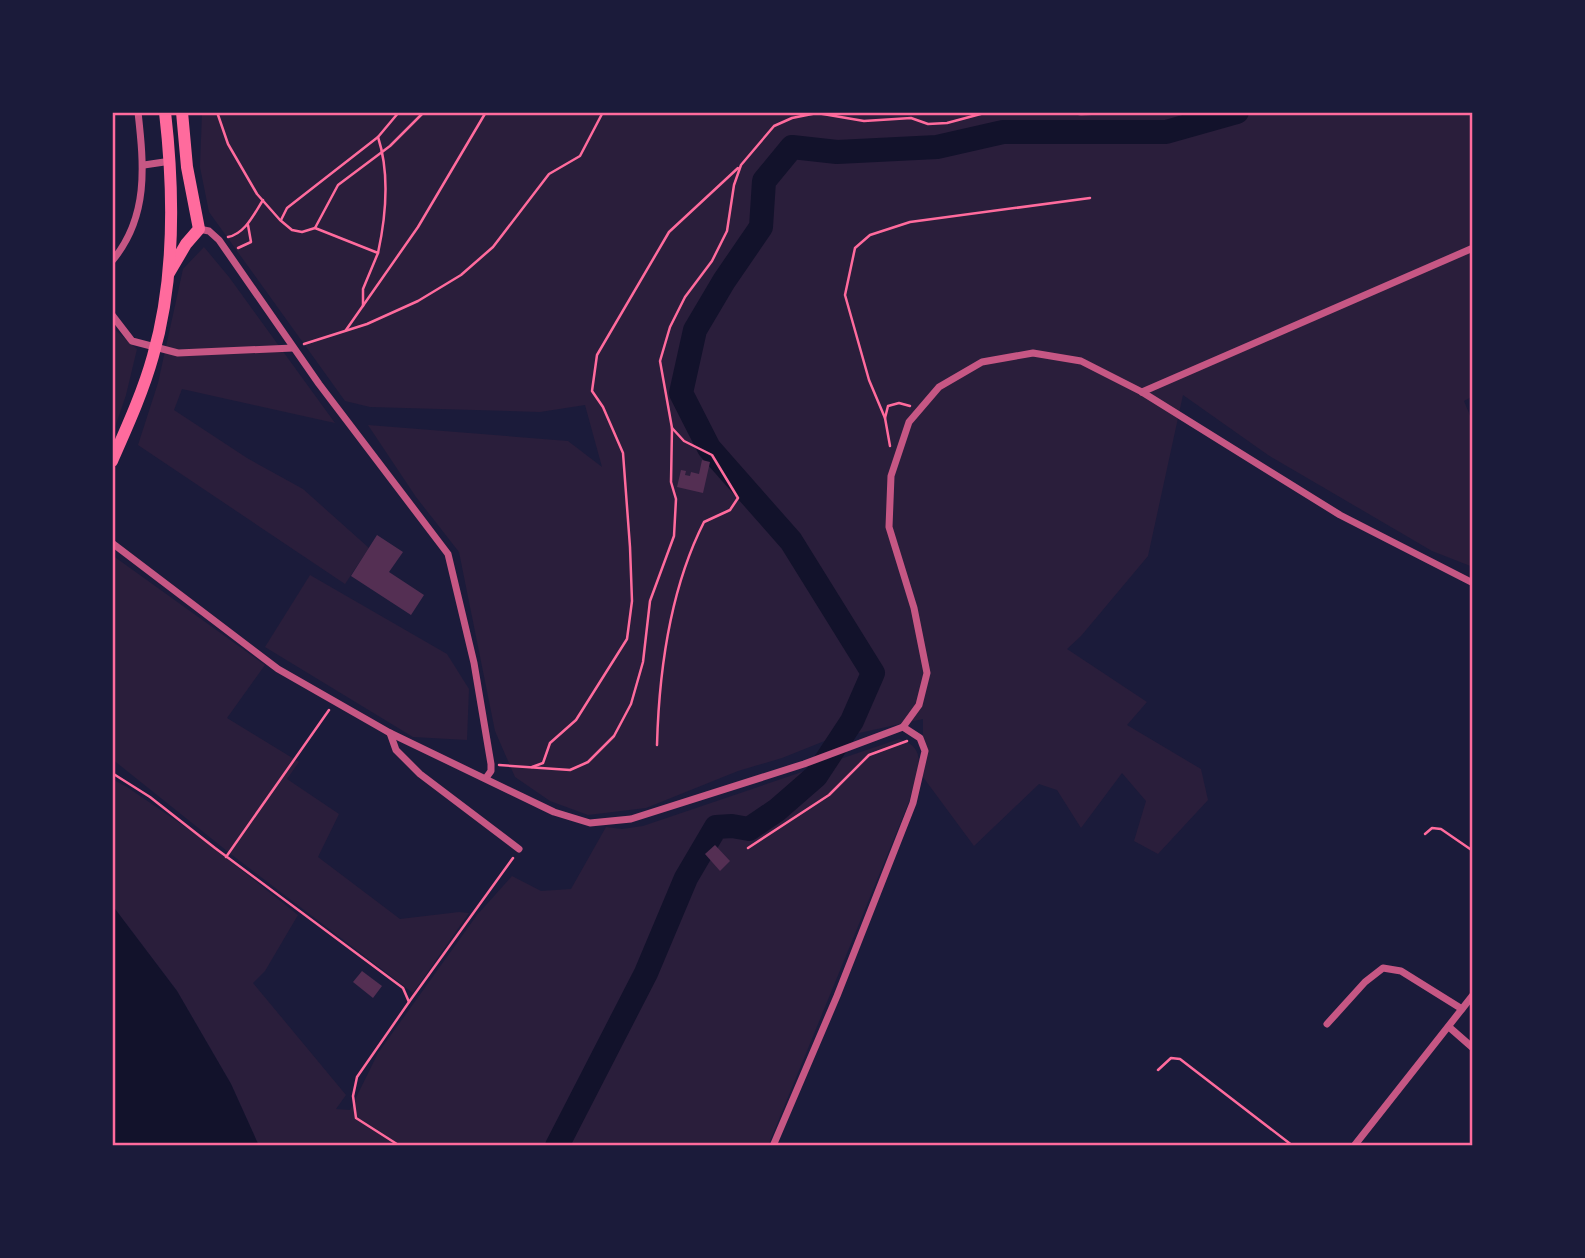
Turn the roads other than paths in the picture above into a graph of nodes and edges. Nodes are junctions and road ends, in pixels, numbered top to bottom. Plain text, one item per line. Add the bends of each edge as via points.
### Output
1 (138, 112) edge
2 (165, 112) edge
3 (182, 112) edge
4 (171, 161) junction
5 (144, 165) junction
6 (199, 229) junction
7 (1473, 248) edge
8 (112, 261) edge
9 (166, 279) junction
10 (112, 315) edge
11 (293, 348) junction
12 (1142, 392) junction
13 (112, 461) edge
14 (112, 543) edge
15 (1473, 583) edge
16 (903, 727) junction
17 (390, 733) junction
18 (485, 778) junction
19 (519, 849) road end
20 (1473, 995) edge
21 (1462, 1009) junction
22 (1327, 1024) dead end
23 (1449, 1027) junction
24 (1473, 1048) edge
25 (773, 1146) edge
26 (1354, 1146) edge

1 - 5 street
2 - 4 highway
3 - 6 highway
4 - 5 street
4 - 9 highway
5 - 8 street via 137,220
6 - 9 highway
6 - 11 street via 219,240
7 - 12 street
9 - 13 highway via 153,357
10 - 11 street via 132,341 178,353
11 - 18 street via 447,554 474,663 491,764
12 - 15 street via 1340,515
12 - 16 street via 1081,361 1033,353 982,362 939,387 909,422 891,475 889,527 914,608 927,673 919,705
14 - 17 street via 278,669
16 - 18 street via 631,819 590,823 554,812
16 - 25 street via 920,738 925,751 913,803
17 - 18 street
17 - 19 street via 396,750 420,774
20 - 21 street
21 - 22 street via 1401,971 1383,968
21 - 23 street
23 - 24 street
23 - 26 street

